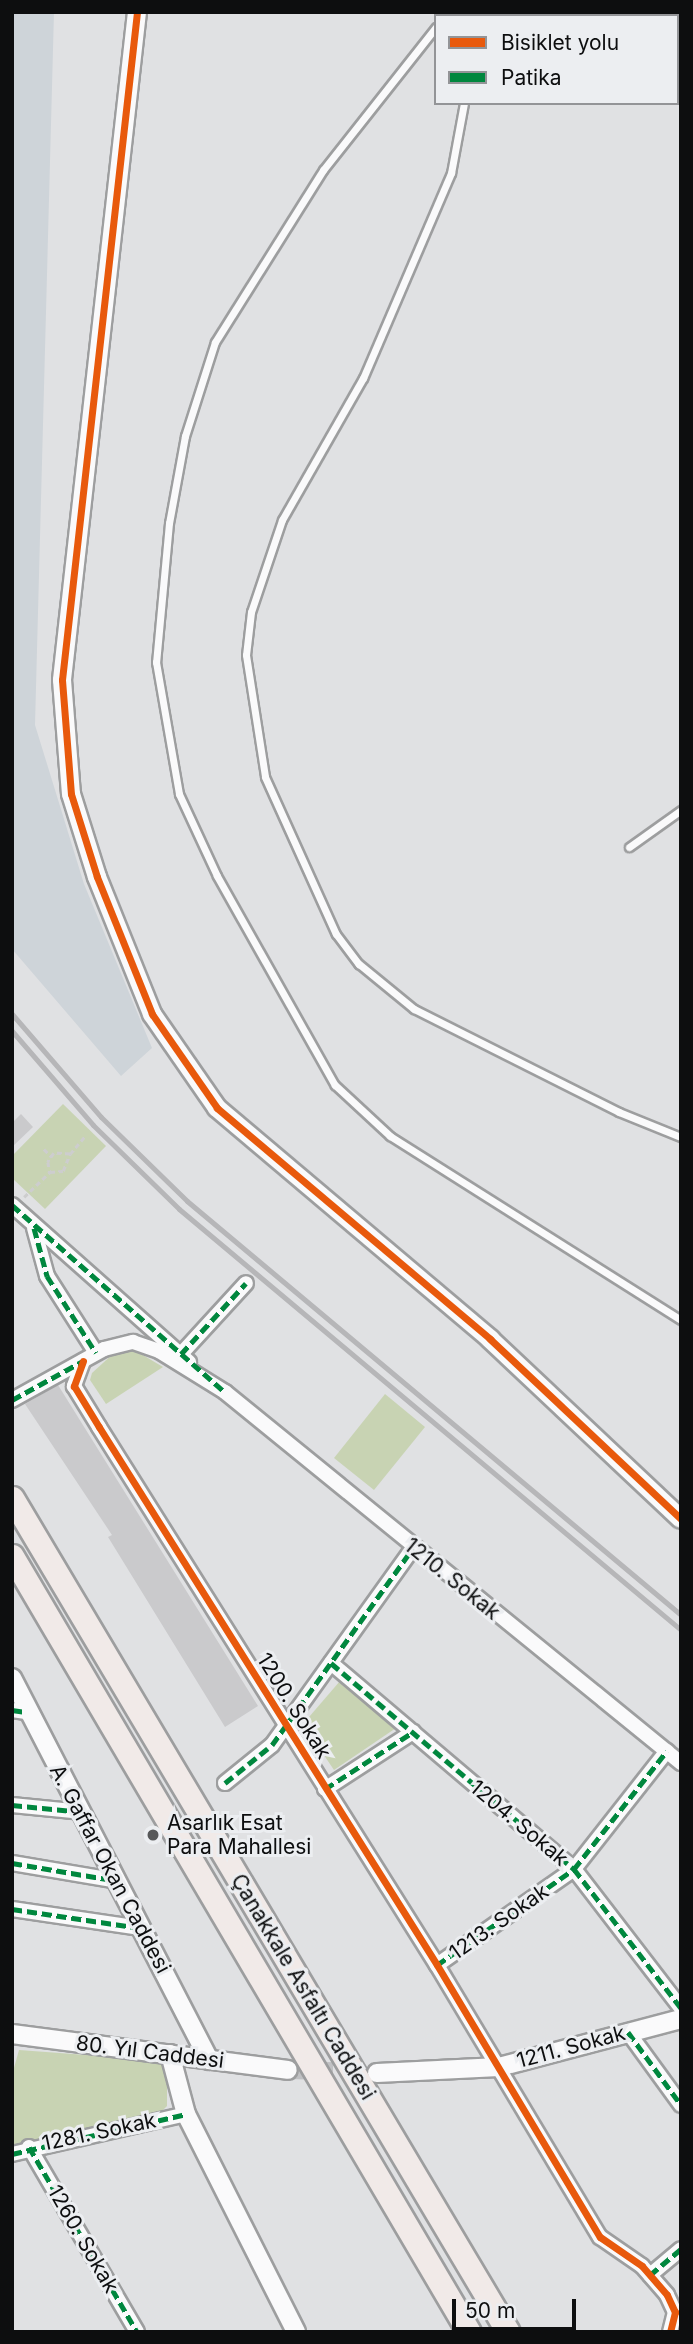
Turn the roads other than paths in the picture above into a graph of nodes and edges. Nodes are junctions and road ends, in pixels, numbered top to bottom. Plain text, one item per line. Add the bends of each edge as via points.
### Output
1 (137, 12) edge
2 (434, 30) edge
3 (464, 105) edge
4 (681, 810) edge
5 (629, 847) dead end
6 (681, 1137) edge
7 (13, 1206) edge
8 (34, 1228) junction
9 (246, 1283) dead end
10 (681, 1320) edge
11 (96, 1353) junction
12 (181, 1354) junction
13 (83, 1361) junction
14 (225, 1392) junction
15 (12, 1400) edge
16 (12, 1498) edge
17 (681, 1518) edge
18 (413, 1548) junction
19 (12, 1556) edge
20 (19, 1578) edge
21 (331, 1663) junction
22 (12, 1678) edge
23 (19, 1711) edge
24 (286, 1727) junction
25 (413, 1732) junction
26 (667, 1751) junction
27 (681, 1763) edge
28 (225, 1783) dead end
29 (325, 1789) junction
30 (12, 1805) edge
31 (83, 1812) junction
32 (12, 1863) edge
33 (574, 1870) junction
34 (118, 1881) junction
35 (12, 1909) edge
36 (141, 1928) junction
37 (438, 1965) junction
38 (681, 2008) edge
39 (681, 2019) edge
40 (628, 2032) junction
41 (12, 2034) edge
42 (170, 2054) junction
43 (209, 2060) junction
44 (499, 2067) junction
45 (288, 2070) tunnel mouth
46 (377, 2073) tunnel mouth
47 (681, 2105) edge
48 (186, 2114) junction
49 (29, 2147) junction
50 (12, 2154) edge
51 (681, 2249) edge
52 (650, 2275) junction
53 (137, 2332) edge
54 (296, 2332) edge
55 (469, 2332) edge
56 (508, 2332) edge
57 (670, 2332) edge

1 - 17 street via 62,680 71,794 124,953 152,1014 217,1108 490,1339
2 - 10 lane via 323,170 215,342 185,436 169,523 156,662 179,794 230,900 335,1085 390,1136
3 - 6 lane via 451,173 363,378 282,520 251,612 246,655 265,777 336,934 367,971 425,1014 619,1112
4 - 5 lane
7 - 8 street, 1210. Sokak
8 - 11 street via 47,1276
8 - 12 street, 1210. Sokak
9 - 12 street
11 - 13 street, 1210. Sokak
11 - 14 street, 1210. Sokak via 133,1342 159,1351
12 - 14 street, 1210. Sokak
13 - 15 street, 1210. Sokak
13 - 24 street, 1200. Sokak via 74,1386
14 - 18 street, 1210. Sokak
16 - 56 highway, Çanakkale Asfaltı Caddesi
18 - 21 street
18 - 26 street, 1210. Sokak
19 - 20 highway, Çanakkale Asfaltı Caddesi
20 - 55 highway, Çanakkale Asfaltı Caddesi
21 - 24 street
21 - 25 street, 1204. Sokak
22 - 23 street, A. Gaffar Okan Caddesi
23 - 31 street, A. Gaffar Okan Caddesi
24 - 28 street
24 - 29 street, 1200. Sokak
25 - 29 street
25 - 33 street, 1204. Sokak
26 - 27 street, 1210. Sokak
26 - 33 street, 1213. Sokak
29 - 37 street, 1200. Sokak
30 - 31 street
31 - 34 street, A. Gaffar Okan Caddesi
32 - 34 street
33 - 37 street, 1213. Sokak
33 - 38 street, 1204. Sokak
34 - 36 street, A. Gaffar Okan Caddesi
35 - 36 street
36 - 43 street, A. Gaffar Okan Caddesi
37 - 44 street, 1200. Sokak
39 - 40 street, 1211. Sokak
40 - 44 street, 1211. Sokak
40 - 47 street
41 - 42 street, 80. Yıl Caddesi
42 - 43 street, 80. Yıl Caddesi
42 - 48 street
43 - 45 street, 80. Yıl Caddesi
44 - 46 street, 1211. Sokak
44 - 52 street, 1200. Sokak via 600,2237
48 - 49 street, 1281. Sokak
48 - 54 street
49 - 50 street, 1281. Sokak
49 - 53 street, 1260. Sokak
51 - 52 street
52 - 57 street, 1200. Sokak via 675,2312

